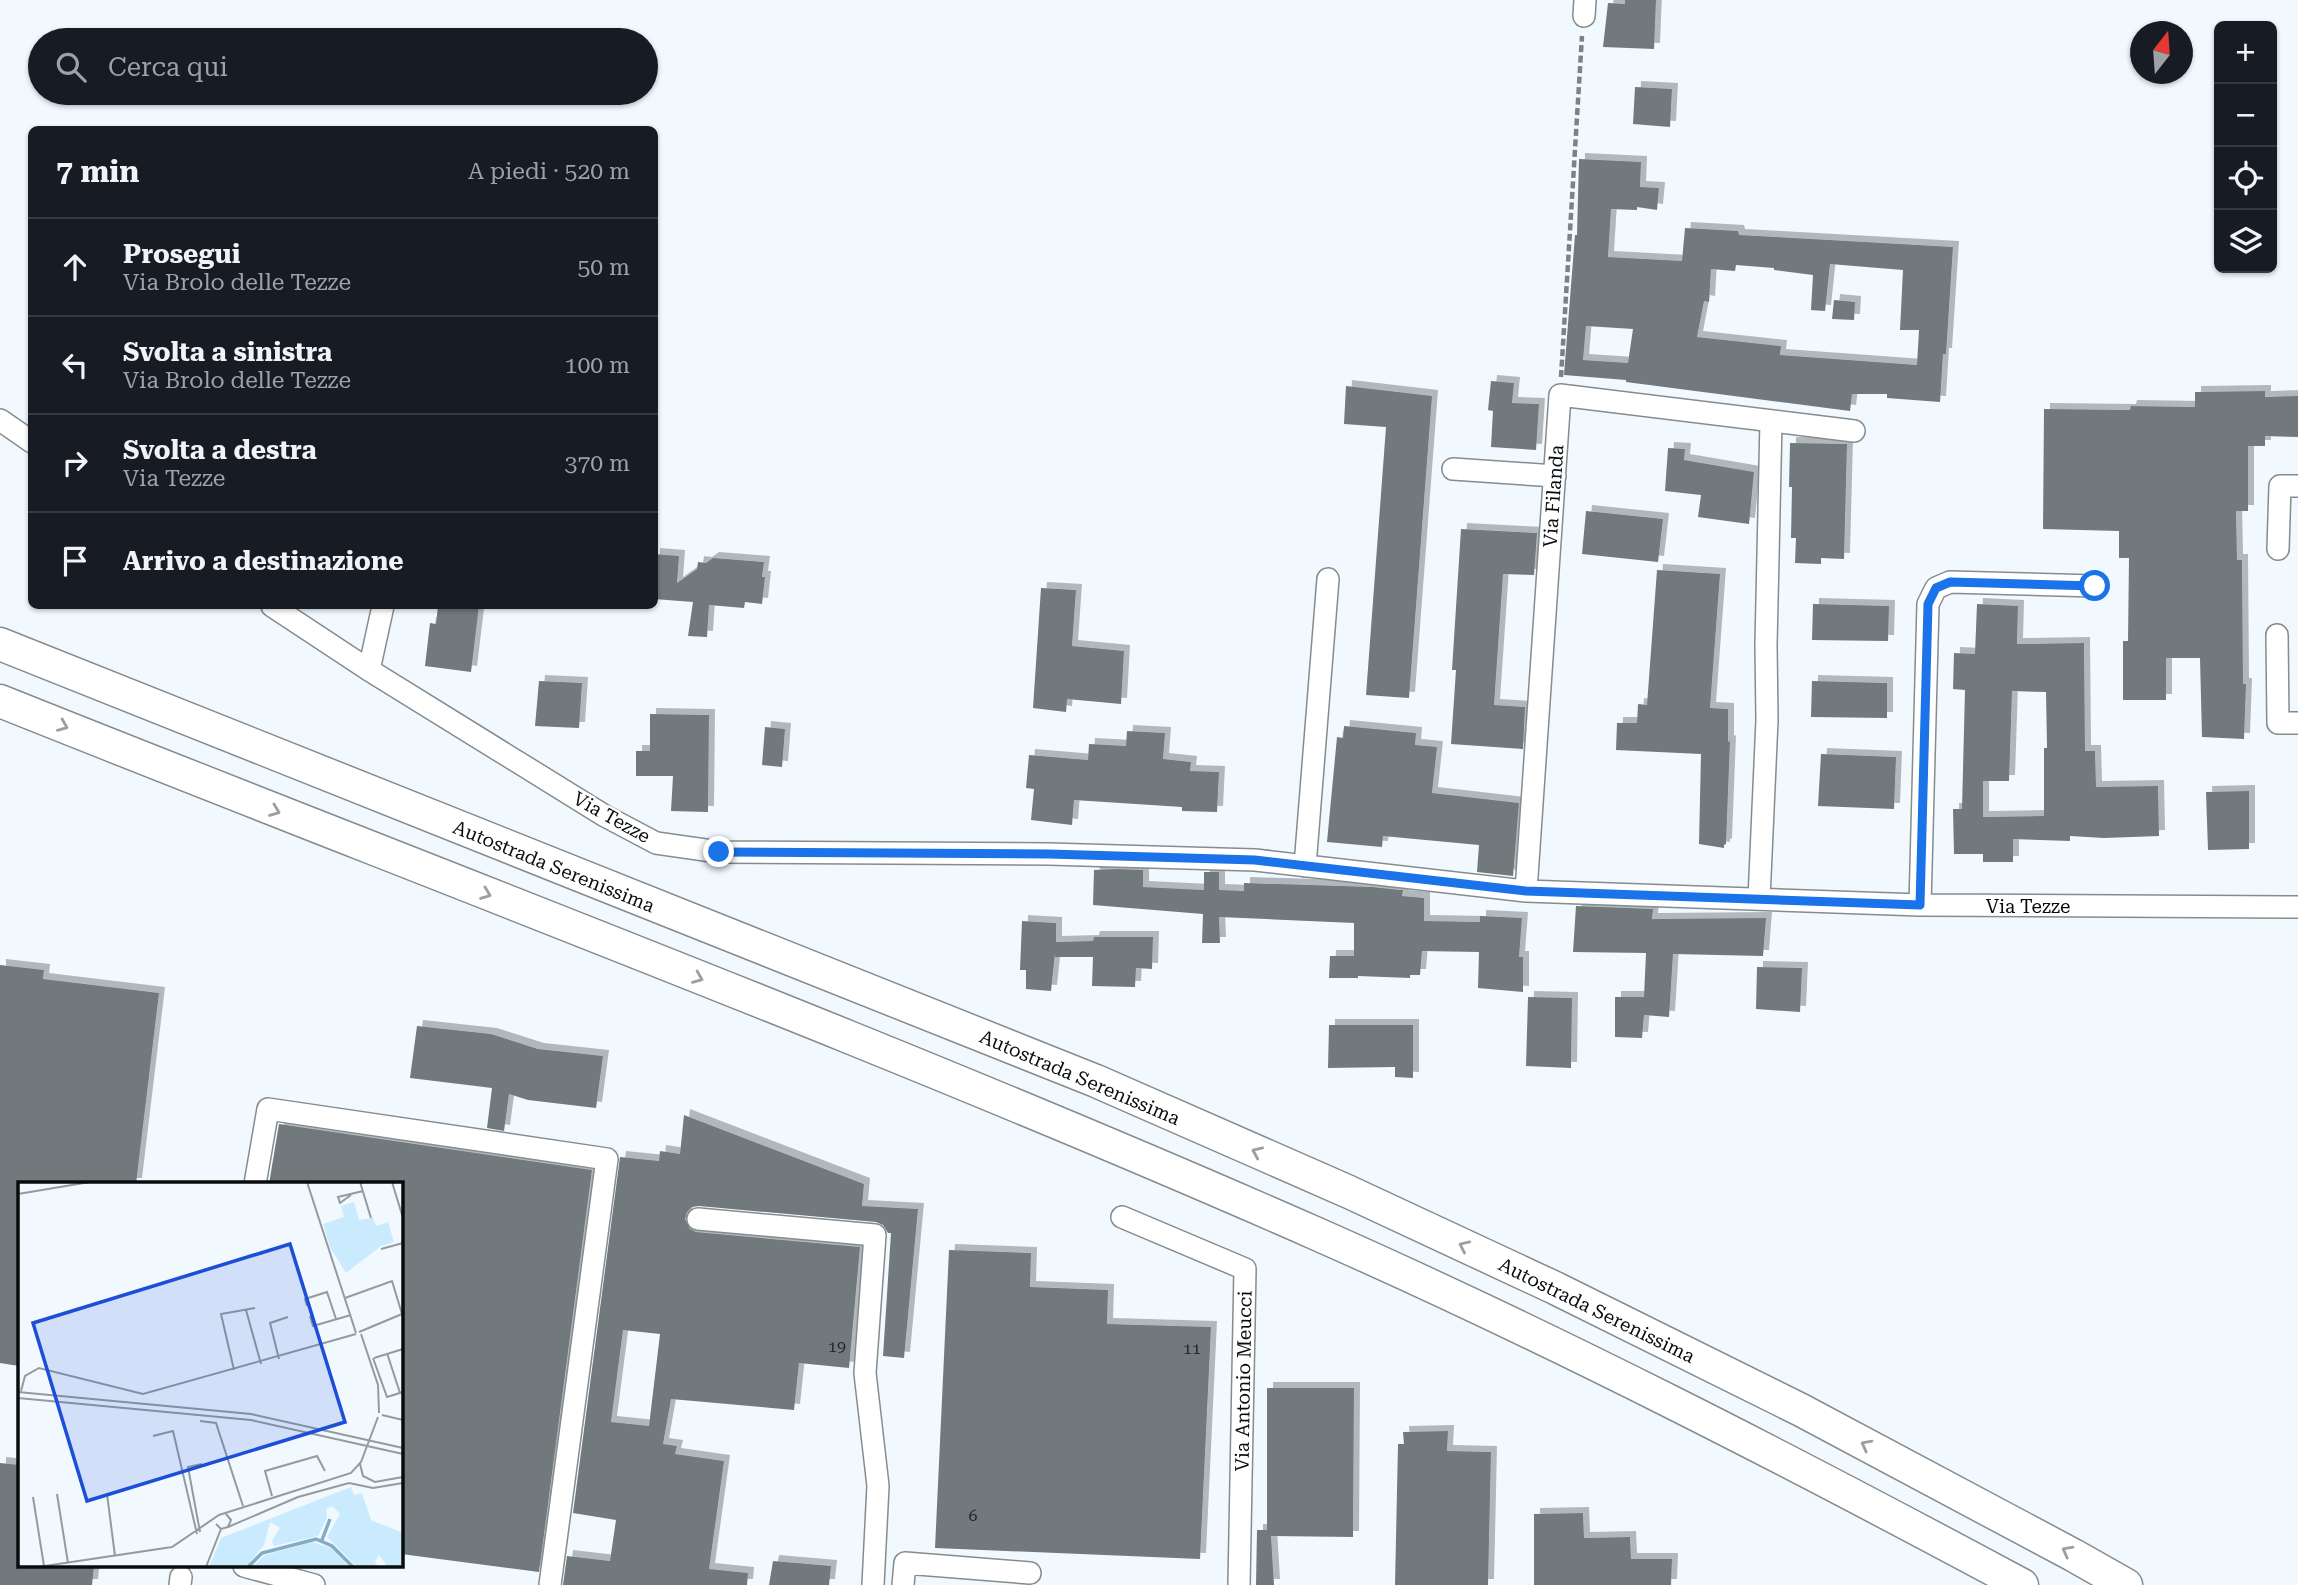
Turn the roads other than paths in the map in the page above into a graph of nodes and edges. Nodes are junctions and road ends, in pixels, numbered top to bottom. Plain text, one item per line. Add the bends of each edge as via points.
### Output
1 (0, 420) edge
2 (1771, 421) junction
3 (1854, 431) dead end
4 (28, 439) edge
5 (1453, 469) dead end
6 (1555, 476) junction
7 (2298, 486) edge
8 (2278, 549) dead end
9 (1328, 579) dead end
10 (2095, 586) dead end
11 (277, 609) edge
12 (382, 609) edge
13 (2277, 635) dead end
14 (0, 645) edge
15 (369, 670) junction
16 (0, 701) edge
17 (2298, 723) edge
18 (1305, 866) junction
19 (1526, 891) junction
20 (1759, 899) junction
21 (1920, 905) junction
22 (2298, 907) edge
23 (256, 1182) edge
24 (1122, 1217) dead end
25 (698, 1219) dead end
26 (251, 1568) edge
27 (1030, 1573) dead end
28 (314, 1585) edge
29 (550, 1585) edge
30 (873, 1585) edge
31 (903, 1585) edge
32 (1239, 1585) edge
33 (2022, 1585) edge
34 (2126, 1585) edge

1 - 4 street
2 - 3 street
2 - 6 street, Via Filanda via 1560,395
2 - 20 street via 1767,720
5 - 6 street
6 - 19 street, Via Filanda
7 - 8 street via 2280,486
9 - 18 street
10 - 21 street via 1950,582 1936,588 1928,604
11 - 15 street, Via Tezze
12 - 15 street
13 - 17 street via 2278,723
34 -> 14 highway, Autostrada Serenissima via 1801,1410 1555,1288 1336,1187 1096,1081
15 - 18 street, Via Tezze via 656,843 719,852 1049,854 1255,860
16 -> 33 highway via 1056,1121 1322,1236 1773,1452
18 - 19 street, Via Tezze
19 - 20 street, Via Tezze
20 - 21 street, Via Tezze
21 - 22 street, Via Tezze
23 - 29 street via 268,1109 607,1159
24 - 32 street, Via Antonio Meucci via 1245,1269
25 - 30 street via 876,1234 865,1373 878,1486
26 - 28 street
27 - 31 street via 905,1563

